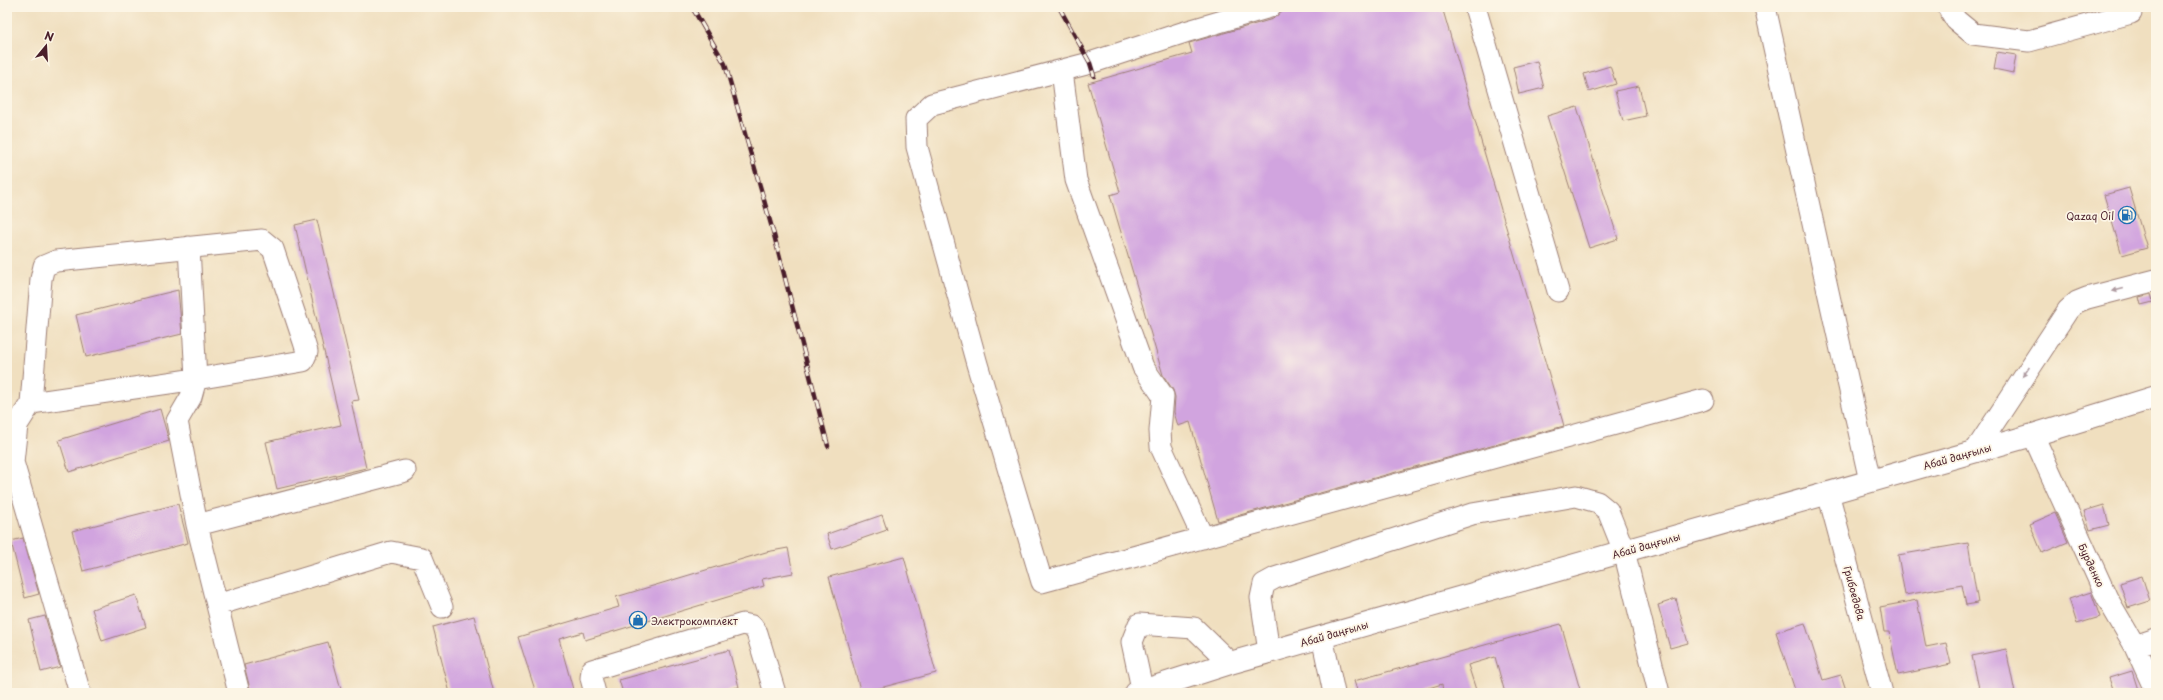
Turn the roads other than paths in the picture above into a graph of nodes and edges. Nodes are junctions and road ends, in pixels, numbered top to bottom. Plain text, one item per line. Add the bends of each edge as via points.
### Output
1 (1270, 7) edge
2 (1475, 7) edge
3 (1765, 7) edge
4 (1948, 7) edge
5 (2131, 13) dead end
6 (1062, 71) junction
7 (189, 247) junction
8 (2156, 280) edge
9 (1558, 291) dead end
10 (196, 379) junction
11 (2156, 397) edge
12 (1703, 400) dead end
13 (32, 403) junction
14 (2033, 435) junction
15 (1976, 450) junction
16 (405, 471) dead end
17 (1870, 481) junction
18 (1828, 493) junction
19 (197, 525) junction
20 (1203, 538) junction
21 (1624, 551) junction
22 (217, 604) junction
23 (442, 607) dead end
24 (1322, 637) junction
25 (2156, 639) edge
26 (2135, 646) junction
27 (1269, 652) junction
28 (1230, 663) junction
29 (1140, 692) edge
30 (2156, 692) edge
31 (80, 693) edge
32 (239, 693) edge
33 (595, 693) edge
34 (775, 693) edge
35 (1334, 693) edge
36 (1659, 693) edge
37 (1882, 693) edge

1 - 6 street
2 - 9 street
3 - 17 street
4 - 5 street via 1956,20 1973,34 2029,41
6 - 20 street via 1076,180 1143,367 1163,396 1161,446
6 - 20 street via 932,104 916,120 919,154 977,364 1042,582
7 - 10 street
7 - 10 street via 262,240 273,249 306,352 303,361
7 - 13 street via 56,261 44,266
8 -> 15 street via 2076,302 2068,310
10 - 13 street
10 - 19 street via 191,397 177,421
11 - 14 main road, Абай даңғылы
12 - 20 street
13 - 31 street via 17,425 13,462
14 - 15 main road, Абай даңғылы
14 - 26 street, Бурденко via 2107,598
15 - 17 main road, Абай даңғылы
16 - 19 street
17 - 18 main road, Абай даңғылы
18 - 21 main road, Абай даңғылы
18 - 37 street, Грибоедова
19 - 22 street
21 - 24 main road, Абай даңғылы
21 - 27 street via 1608,511 1597,502 1576,496 1472,514 1275,578 1264,584 1261,598
21 - 36 street
22 - 23 street via 391,552 422,558
22 - 32 street
24 - 27 main road, Абай даңғылы
24 - 35 street
25 - 26 street
26 - 30 street, Бурденко
27 - 28 main road, Абай даңғылы
28 - 29 main road, Абай даңғылы
28 - 29 street via 1194,628 1139,624 1132,642
33 - 34 street via 591,678 592,670 743,624 752,626 757,633

